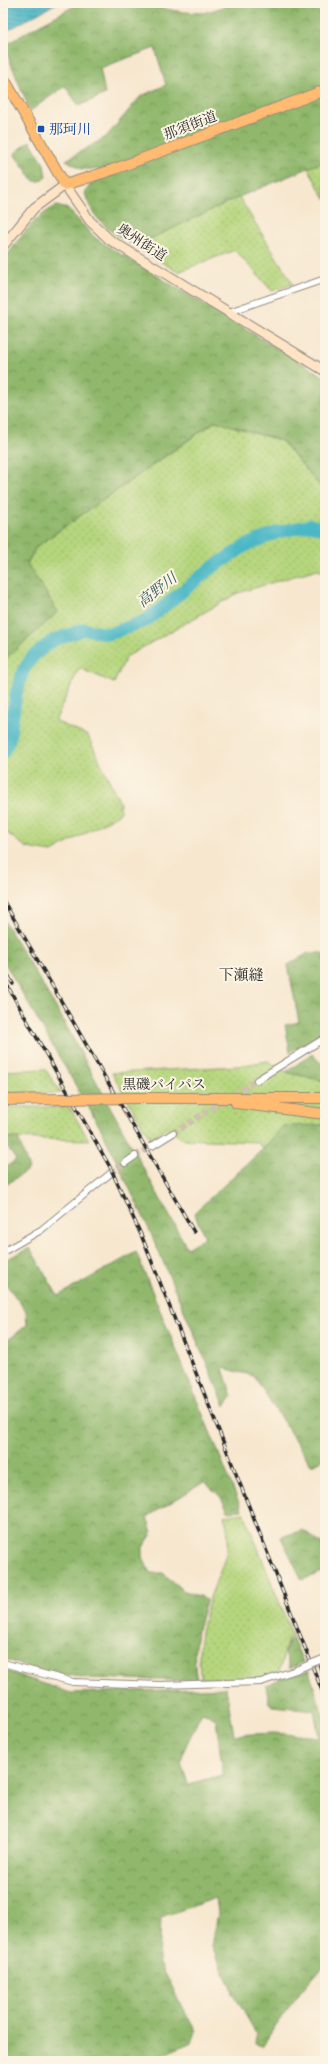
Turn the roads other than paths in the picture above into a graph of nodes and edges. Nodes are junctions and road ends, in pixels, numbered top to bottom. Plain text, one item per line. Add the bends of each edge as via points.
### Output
1 (3, 77) edge
2 (325, 90) edge
3 (65, 184) junction
4 (3, 246) edge
5 (325, 279) edge
6 (229, 312) junction
7 (325, 371) edge
8 (325, 1038) edge
9 (257, 1080) tunnel mouth
10 (325, 1092) edge
11 (199, 1098) junction
12 (291, 1098) junction
13 (325, 1098) edge
14 (3, 1100) edge
15 (325, 1114) edge
16 (173, 1132) tunnel mouth
17 (152, 1146) tunnel mouth
18 (135, 1156) tunnel mouth
19 (125, 1163) tunnel mouth
20 (111, 1173) tunnel mouth
21 (3, 1252) edge
22 (325, 1658) edge
23 (3, 1663) edge

1 - 3 main road, 奥州街道
2 - 3 main road, 那須街道 via 112,170
3 - 4 main road via 20,222
3 - 6 main road, 奥州街道 via 83,212 110,240
5 - 6 street
6 - 7 main road, 奥州街道
8 - 9 street
10 - 12 main road
11 - 12 main road, 黒磯バイパス
11 - 14 main road, 黒磯バイパス, bridge
11 - 15 main road
12 - 13 main road, 黒磯バイパス
16 - 17 street
18 - 19 street
20 - 21 street via 40,1230
22 - 23 street, bridge via 256,1682 130,1684 73,1682

